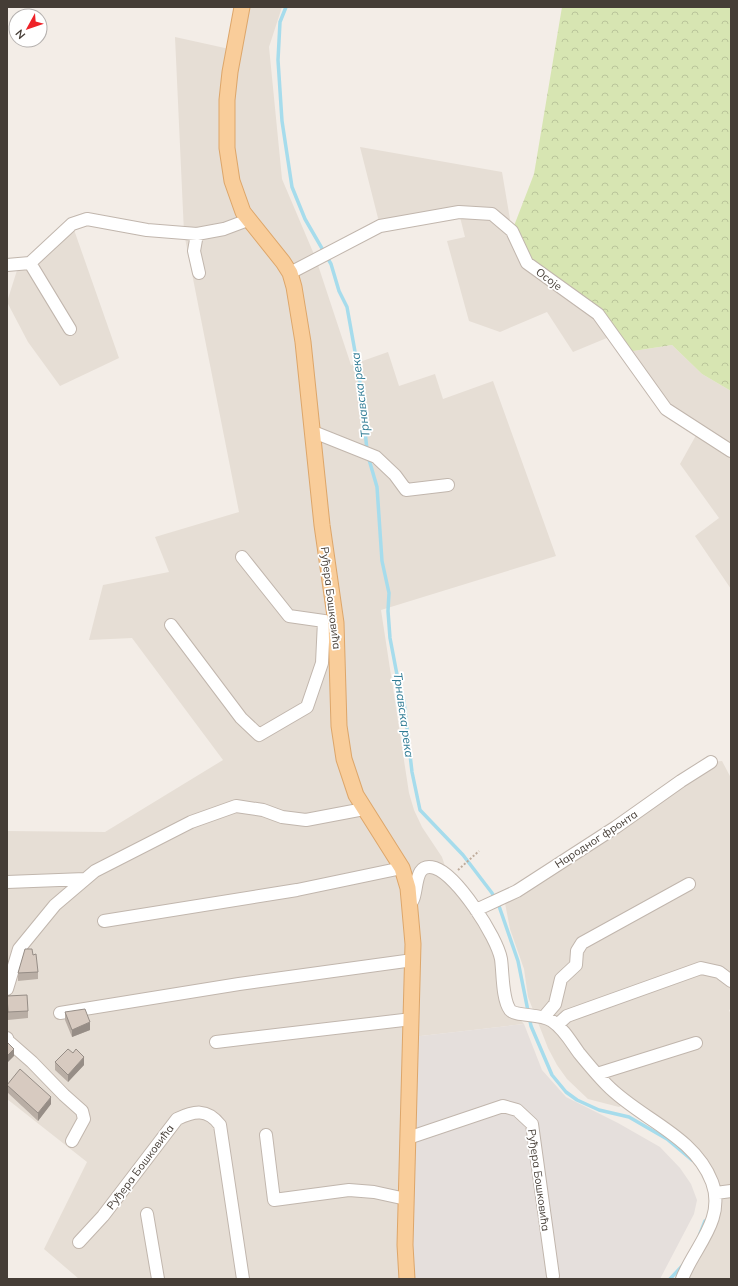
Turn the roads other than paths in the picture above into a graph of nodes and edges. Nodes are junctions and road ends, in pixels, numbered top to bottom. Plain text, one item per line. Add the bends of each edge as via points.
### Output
1 (242, 7) edge
2 (248, 220) junction
3 (197, 234) junction
4 (30, 263) junction
5 (7, 265) edge
6 (199, 273) dead end
7 (290, 273) junction
8 (70, 329) dead end
9 (311, 431) junction
10 (731, 451) edge
11 (448, 485) dead end
12 (242, 557) dead end
13 (330, 622) junction
14 (171, 625) dead end
15 (711, 762) dead end
16 (364, 809) junction
17 (402, 868) junction
18 (85, 879) junction
19 (7, 882) edge
20 (689, 884) dead end
21 (410, 904) junction
22 (476, 910) junction
23 (104, 921) dead end
24 (19, 949) junction
25 (7, 952) edge
26 (413, 960) junction
27 (731, 981) edge
28 (7, 989) edge
29 (60, 1013) dead end
30 (541, 1016) junction
31 (412, 1020) junction
32 (557, 1025) junction
33 (7, 1038) edge
34 (216, 1042) dead end
35 (696, 1043) dead end
36 (596, 1074) junction
37 (266, 1135) dead end
38 (408, 1138) junction
39 (72, 1141) dead end
40 (731, 1191) edge
41 (716, 1193) junction
42 (406, 1199) junction
43 (147, 1214) dead end
44 (79, 1242) dead end
45 (553, 1276) dead end
46 (158, 1279) edge
47 (243, 1279) edge
48 (407, 1279) edge
49 (682, 1279) edge

1 - 2 main road, Руђера Бошковића via 227,100 227,148 232,181
2 - 3 street via 224,229
2 - 7 main road, Руђера Бошковића
3 - 4 street via 79,220
3 - 6 street via 194,252
4 - 5 street
4 - 8 street
7 - 9 main road, Руђера Бошковића via 299,312
7 - 10 street, Осоје via 380,226 459,212 492,214 512,231 527,263 598,314 666,408
9 - 11 street via 375,456 406,490
9 - 13 main road, Руђера Бошковића
12 - 13 street via 288,616
13 - 14 street, Руђера Бошковића via 322,663 307,707 259,735 241,718
13 - 16 main road, Руђера Бошковића via 340,738 352,786
15 - 22 street, Народног фронта via 616,827 504,898
16 - 17 main road, Руђера Бошковића
16 - 18 street via 315,820 298,820 263,810 236,806 191,822 95,871
17 - 21 main road, Руђера Бошковића
17 - 23 street via 297,890
18 - 19 street
18 - 24 street via 56,905
20 - 30 street via 582,943 577,951 576,965 561,980 555,1004
21 - 22 street, Руђера Бошковића via 416,895 417,880 421,871 429,867 448,875
21 - 26 main road, Руђера Бошковића
22 - 30 street via 498,949 508,1005 515,1014
24 - 25 street
24 - 28 street
26 - 29 street via 246,983
26 - 31 main road, Руђера Бошковића
27 - 32 street via 713,969 701,968 567,1016
30 - 32 street
31 - 34 street
31 - 38 main road, Руђера Бошковића
32 - 36 street
33 - 39 street via 82,1111 84,1119
35 - 36 street
36 - 41 street via 627,1103 693,1151 706,1168
37 - 42 street via 274,1200 349,1190
38 - 42 main road, Руђера Бошковића
38 - 45 street, Руђера Бошковића via 503,1106 517,1110 532,1124
40 - 41 street
41 - 49 street via 711,1224
42 - 48 main road, Руђера Бошковића via 404,1259
43 - 46 street
44 - 47 street, Руђера Бошковића via 103,1216 177,1118 190,1113 203,1113 213,1116 220,1125

